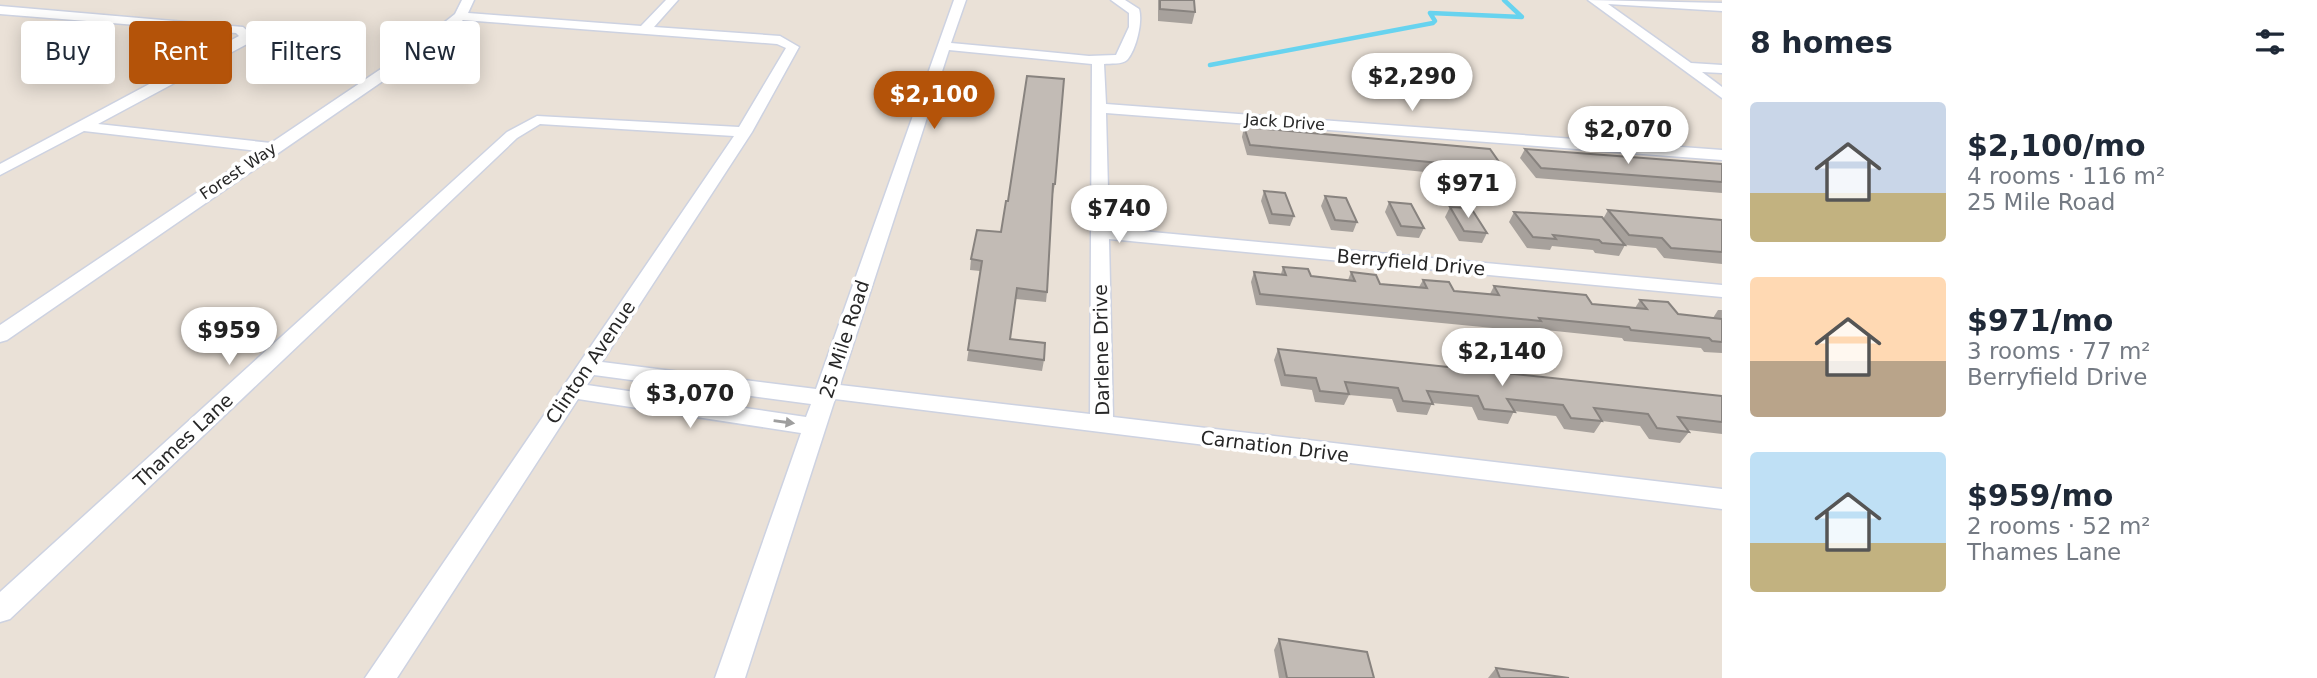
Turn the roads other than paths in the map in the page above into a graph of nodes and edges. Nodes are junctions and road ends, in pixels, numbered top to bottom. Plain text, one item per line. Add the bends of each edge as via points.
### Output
1 (468, 0) edge
2 (672, 0) edge
3 (960, 0) edge
4 (1117, 0) edge
5 (1594, 0) edge
6 (1722, 7) edge
7 (0, 10) edge
8 (460, 16) junction
9 (645, 29) junction
10 (944, 46) junction
11 (1098, 65) dead end
12 (1688, 67) junction
13 (1722, 69) edge
14 (1722, 94) edge
15 (1100, 108) junction
16 (85, 127) junction
17 (744, 132) junction
18 (273, 148) junction
19 (1722, 155) edge
20 (0, 170) edge
21 (1099, 233) junction
22 (1722, 291) edge
23 (0, 335) edge
24 (587, 367) junction
25 (571, 390) junction
26 (827, 395) junction
27 (1102, 425) junction
28 (816, 427) junction
29 (1722, 499) edge
30 (0, 610) edge
31 (380, 678) edge
32 (730, 678) edge

1 - 8 street, Forest Way
2 - 9 street
3 - 10 street, 25 Mile Road
4 - 10 street via 1135,12 1135,27 1121,59
5 - 6 street
5 - 12 street
7 - 16 street via 239,30 246,35
8 - 9 street
8 - 18 street, Forest Way via 421,49
9 - 17 street, Clinton Avenue via 793,47
10 - 26 street, 25 Mile Road
11 - 15 street, Darlene Drive
12 - 13 street
12 - 14 street
15 - 19 street, Jack Drive
15 - 21 street, Darlene Drive
16 - 18 street
16 - 20 street
17 - 24 street, Clinton Avenue
17 - 30 street, Thames Lane via 537,120 512,135
18 - 23 street, Forest Way
21 - 22 street, Berryfield Drive
21 - 27 street, Darlene Drive
24 - 25 street, Clinton Avenue
24 - 26 street, Carnation Drive
25 -> 28 street
25 - 31 street, Clinton Avenue
26 - 27 street, Carnation Drive
26 - 28 street, 25 Mile Road
27 - 29 street, Carnation Drive
28 - 32 street, 25 Mile Road

